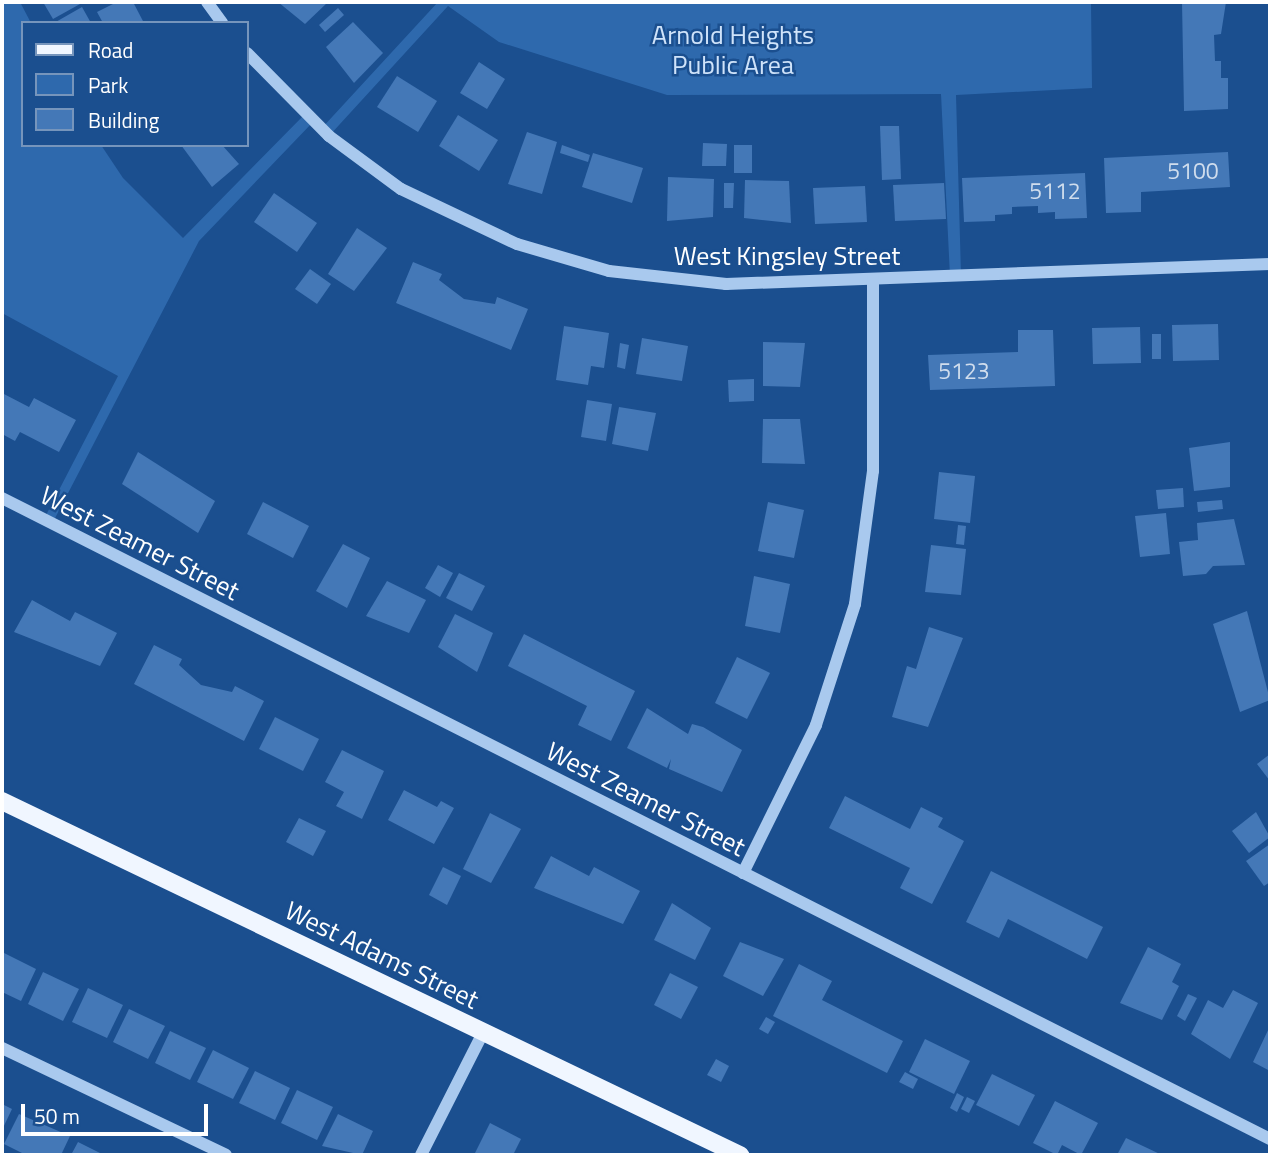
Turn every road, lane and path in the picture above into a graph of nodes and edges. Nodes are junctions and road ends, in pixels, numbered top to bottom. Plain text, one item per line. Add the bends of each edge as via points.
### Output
1 (207, 2) edge
2 (221, 21) edge
3 (248, 54) edge
4 (1270, 264) edge
5 (873, 279) junction
6 (2, 498) edge
7 (2, 801) edge
8 (743, 873) junction
9 (483, 1033) junction
10 (2, 1048) edge
11 (1270, 1139) edge
12 (226, 1155) edge
13 (421, 1155) edge
14 (740, 1155) edge

1 - 2 street
3 - 5 street, West Kingsley Street via 313,122 375,172 458,219 547,255 698,283
4 - 5 street, West Kingsley Street
5 - 8 street via 873,471 855,604 816,725
6 - 8 street, West Zeamer Street
7 - 9 main road, West Adams Street
8 - 11 street, West Zeamer Street
9 - 13 street
9 - 14 main road, West Adams Street
10 - 12 street

